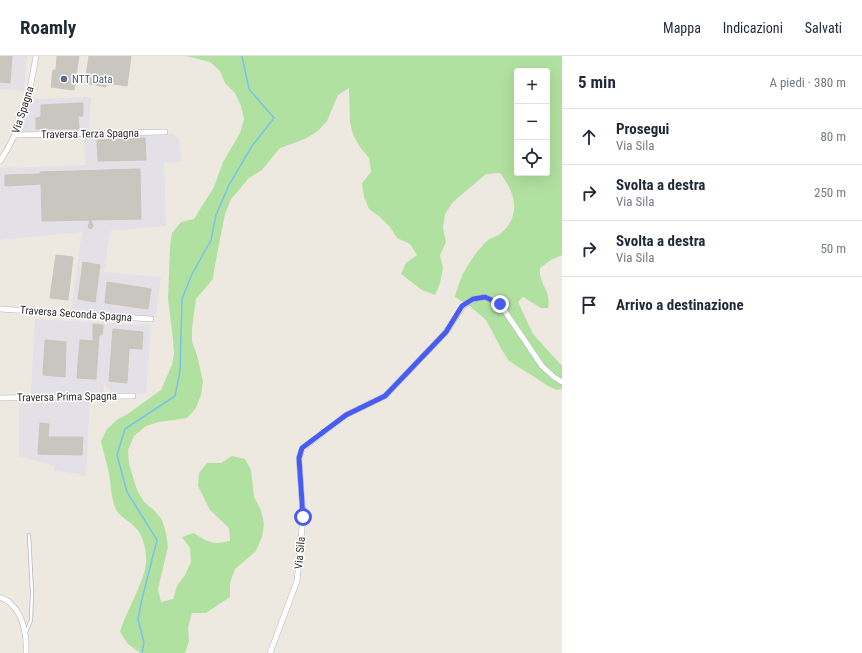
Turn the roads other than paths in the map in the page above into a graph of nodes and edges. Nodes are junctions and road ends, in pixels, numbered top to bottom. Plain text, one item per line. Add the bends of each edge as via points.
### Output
1 (36, 56) edge
2 (166, 132) dead end
3 (15, 135) junction
4 (0, 161) edge
5 (0, 309) edge
6 (152, 319) dead end
7 (562, 382) edge
8 (133, 396) dead end
9 (0, 398) edge
10 (28, 535) dead end
11 (0, 598) edge
12 (26, 632) junction
13 (26, 653) edge
14 (270, 653) edge

1 - 3 street, Via Spagna via 29,95
2 - 3 street, Traversa Terza Spagna
3 - 4 street, Via Spagna
5 - 6 street, Traversa Seconda Spagna
7 - 14 street, Via Sila via 542,366 500,304 485,297 473,299 462,306 446,332 385,396 346,415 302,448 299,458 303,517 297,581
8 - 9 street, Traversa Prima Spagna
10 - 12 lane via 32,592 31,620
11 - 12 street via 11,604
12 - 13 street

